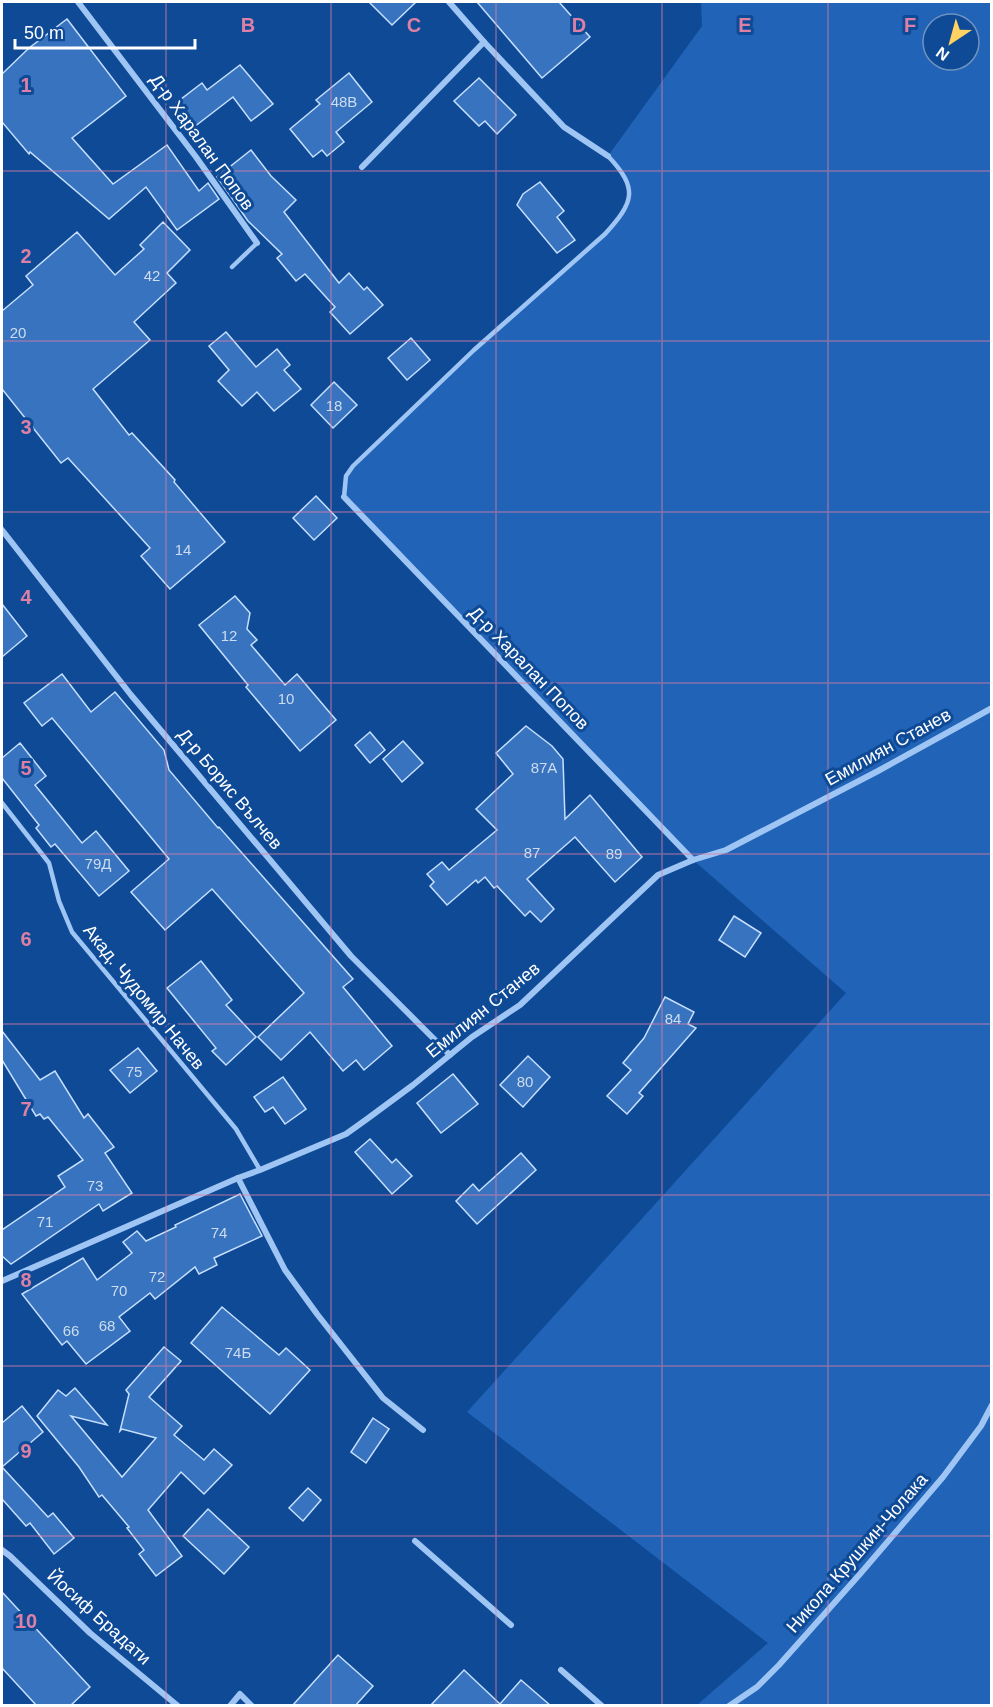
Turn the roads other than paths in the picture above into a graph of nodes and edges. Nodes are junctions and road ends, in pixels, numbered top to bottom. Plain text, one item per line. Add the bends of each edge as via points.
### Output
1 (78, 2) edge
2 (449, 2) edge
3 (484, 42) junction
4 (608, 156) joint
5 (362, 167) dead end
6 (257, 243) joint
7 (232, 267) dead end
8 (344, 497) joint
9 (2, 530) edge
10 (992, 708) edge
11 (2, 803) edge
12 (693, 860) junction
13 (450, 1055) junction
14 (260, 1170) junction
15 (238, 1178) junction
16 (2, 1281) edge
17 (992, 1406) edge
18 (423, 1430) dead end
19 (415, 1541) dead end
20 (2, 1550) edge
21 (511, 1625) dead end
22 (561, 1670) dead end
23 (178, 1706) edge
24 (230, 1706) edge
25 (252, 1706) edge
26 (602, 1706) edge
27 (729, 1706) edge

1 - 6 street, Д-р Харалан Попов
2 - 3 street
3 - 4 street via 564,127
3 - 5 street
4 - 8 lane via 628,182 624,213 353,466 346,476
6 - 7 lane
8 - 12 street, Д-р Харалан Попов
9 - 13 street, Д-р Борис Вълчев via 131,695 351,956
10 - 12 street, Емилиян Станев via 726,850
11 - 14 lane, Акад. Чудомир Начев via 49,863 58,901 72,932 236,1129
12 - 13 street, Емилиян Станев via 658,875 519,1005
13 - 14 street, Емилиян Станев via 346,1134
14 - 15 street, Емилиян Станев
15 - 16 street, Емилиян Станев
15 - 18 street via 285,1270 317,1314 383,1398
17 - 27 street, Никола Крушкин-Чолака via 943,1477 860,1574 779,1665 757,1687
19 - 21 street
20 - 23 street, Йосиф Брадати via 90,1633
22 - 26 street
24 - 25 street via 240,1694

